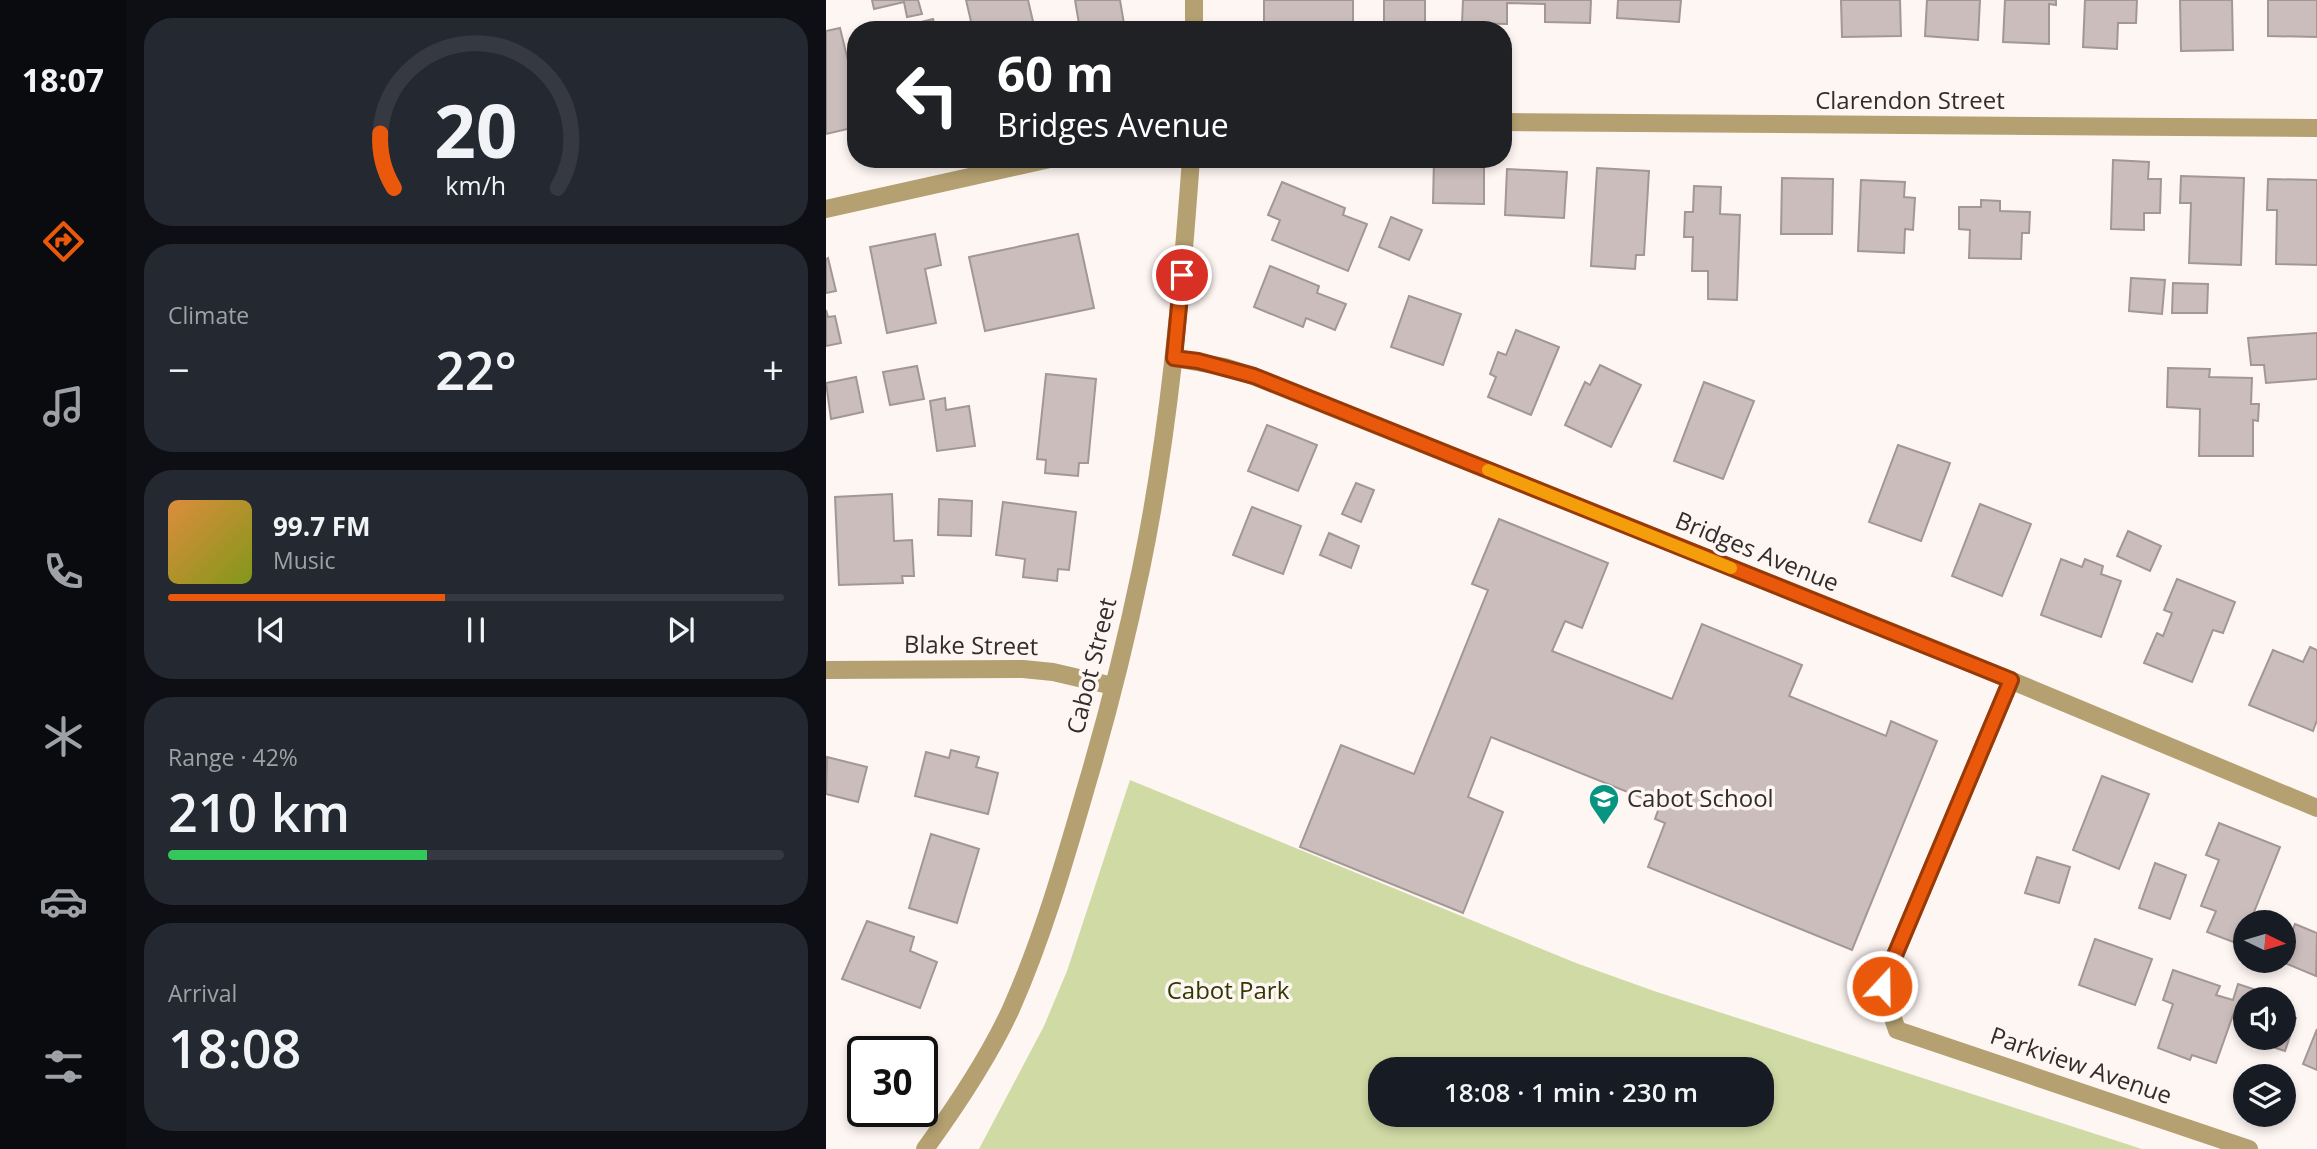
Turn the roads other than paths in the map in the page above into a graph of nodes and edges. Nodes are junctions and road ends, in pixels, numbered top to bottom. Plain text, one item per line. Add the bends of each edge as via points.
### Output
1 (1194, 0) edge
2 (1194, 21) edge
3 (1512, 122) edge
4 (2317, 128) edge
5 (1010, 168) edge
6 (1190, 168) edge
7 (826, 209) edge
8 (1174, 358) junction
9 (826, 670) edge
10 (2011, 680) junction
11 (1113, 686) junction
12 (2317, 808) edge
13 (925, 1149) edge
14 (2249, 1149) edge

1 - 2 street
3 - 4 street, Clarendon Street
5 - 7 street
6 - 8 street, Cabot Street
8 - 10 street, Bridges Avenue via 1254,376
8 - 11 street, Cabot Street via 1141,568
9 - 11 street, Blake Street via 1023,669
10 - 12 street, Bridges Avenue
10 - 14 street, Parkview Avenue via 1882,986 1897,1030
11 - 13 street, Cabot Street via 1054,895 1015,999 985,1060

